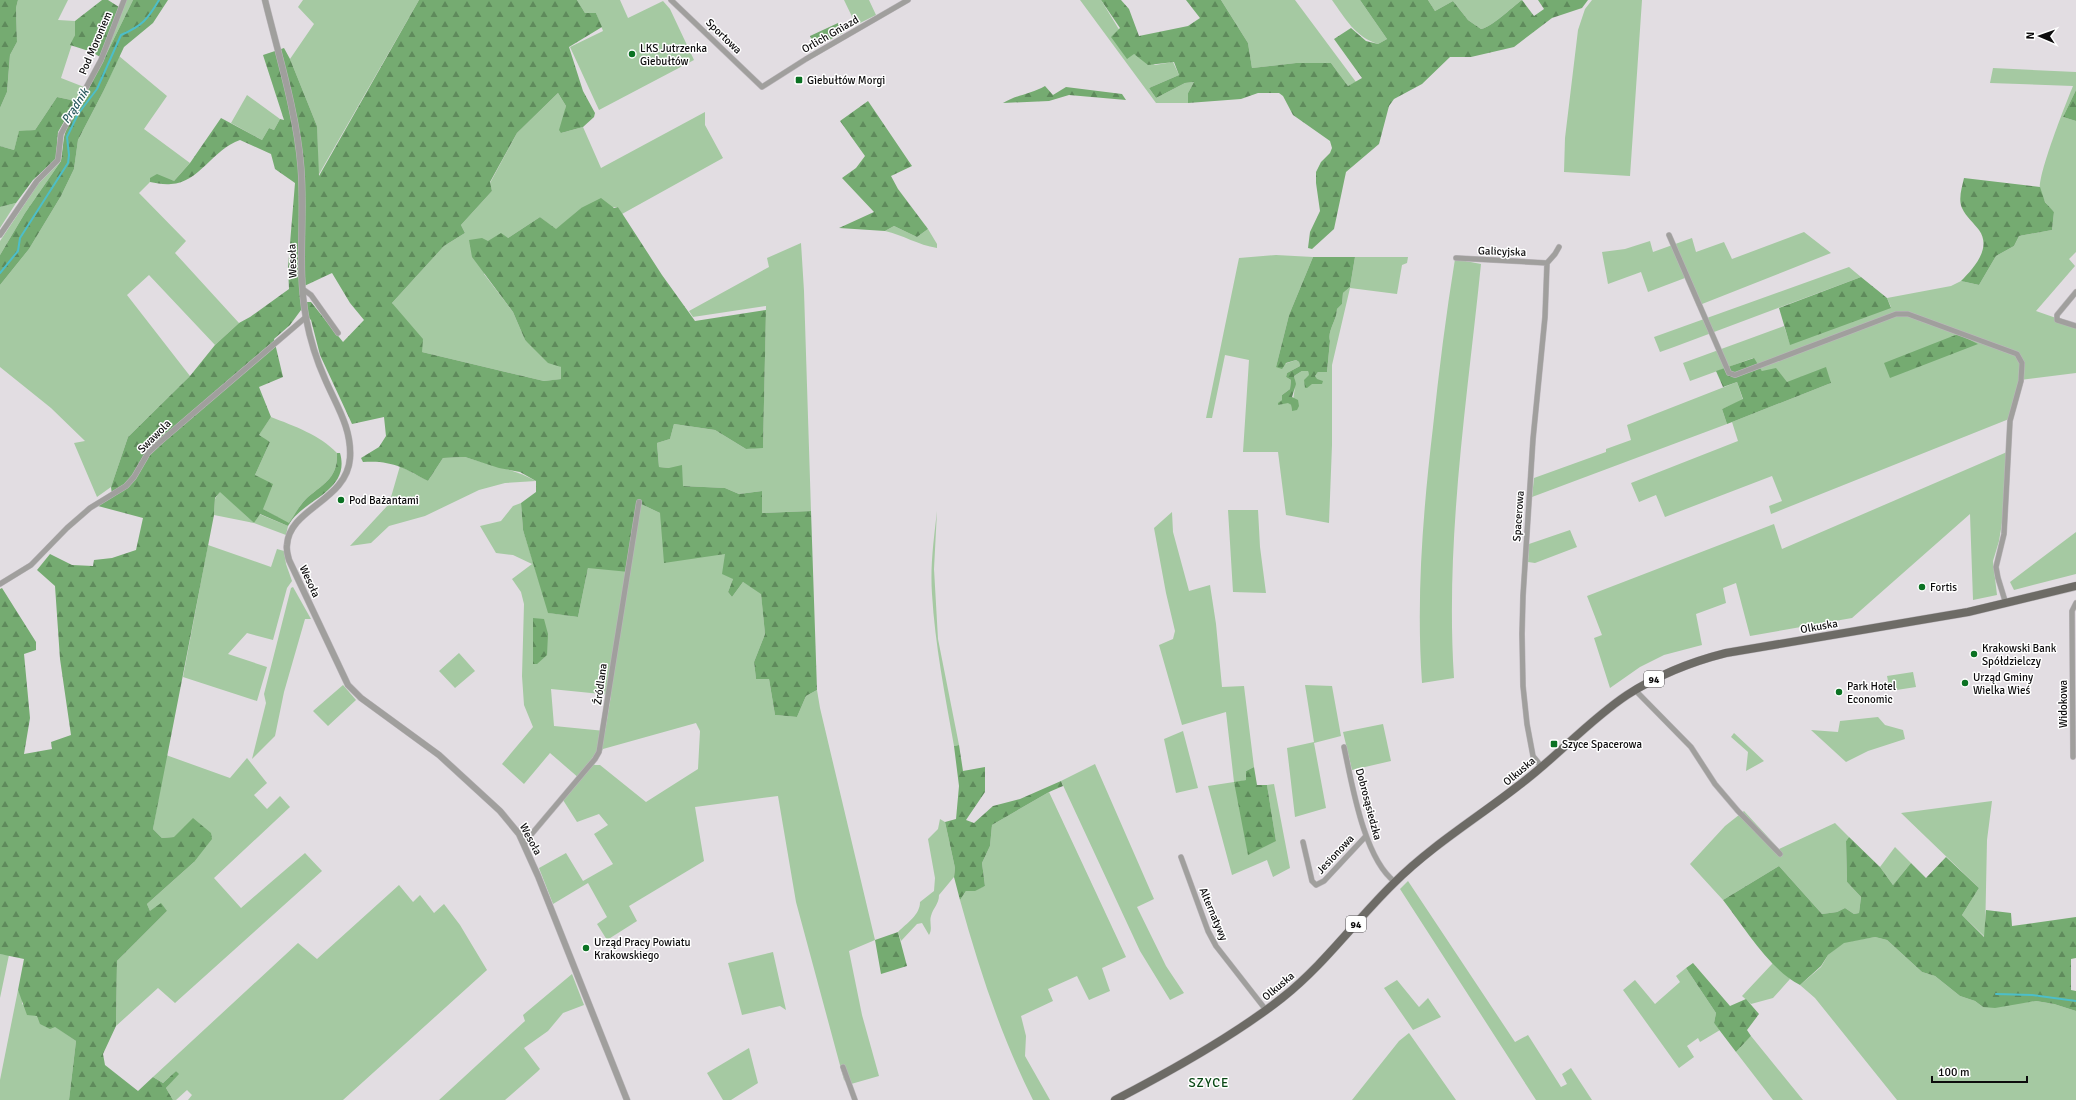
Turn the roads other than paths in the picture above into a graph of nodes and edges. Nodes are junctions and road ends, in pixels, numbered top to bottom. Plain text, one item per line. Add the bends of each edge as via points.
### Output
1 (124, 0) edge
2 (265, 0) edge
3 (671, 0) edge
4 (908, 0) edge
5 (762, 87) joint
6 (0, 235) edge
7 (1669, 235) dead end
8 (1559, 247) dead end
9 (1456, 258) dead end
10 (1548, 261) junction
11 (304, 290) junction
12 (2076, 292) edge
13 (306, 317) junction
14 (2076, 326) edge
15 (338, 333) dead end
16 (639, 502) dead end
17 (0, 584) edge
18 (2076, 586) edge
19 (2076, 603) edge
20 (2006, 604) junction
21 (1635, 690) junction
22 (1344, 747) dead end
23 (2073, 757) dead end
24 (1541, 766) junction
25 (1366, 836) junction
26 (1302, 842) dead end
27 (524, 843) junction
28 (1780, 854) dead end
29 (1181, 858) dead end
30 (1395, 882) junction
31 (1266, 1010) junction
32 (843, 1067) dead end
33 (627, 1100) edge
34 (855, 1100) edge
35 (1115, 1100) edge

1 - 6 street, Pod Moroniem via 101,60 61,134 58,160 37,182
2 - 11 street, Wesoła via 298,136 303,185 301,256
3 - 5 street, Sportowa
4 - 5 street, Orlich Gniazd
7 - 20 street via 1729,373 1735,375 1896,314 1908,314 2017,354 2022,363 2021,382 2010,421 2004,534 1996,567
8 - 10 street
9 - 10 street, Galicyjska
10 - 24 street, Spacerowa via 1533,439 1522,634 1527,724 1533,756
11 - 13 street, Wesoła
11 - 15 street via 311,295
12 - 14 street via 2058,311 2057,320
13 - 17 street, Swawola via 160,441 148,453 126,486 90,508 32,565
13 - 27 street, Wesoła via 314,351 325,380 344,416 349,436 350,458 344,480 294,527 286,545 299,585 329,642 345,682 361,698 439,755 500,811
16 - 27 street, Źródlana via 599,752 595,760
18 - 20 main road, 94
19 - 23 street, Widokowa via 2072,611
20 - 21 main road, Olkuska / 94 via 1726,653 1674,669
21 - 24 main road, Olkuska / 94
21 - 28 street via 1691,747 1715,784
22 - 25 street, Dobrosąsiedzka
24 - 30 main road, Olkuska / 94
25 - 26 street, Jesionowa via 1324,881 1316,885 1312,881
25 - 30 street, Dobrosąsiedzka via 1368,844 1386,873
27 - 33 street, Wesoła
29 - 31 street, Alternatywy via 1216,946
30 - 31 main road, Olkuska / 94 via 1319,965
31 - 35 main road, Olkuska / 94 via 1224,1038
32 - 34 street

